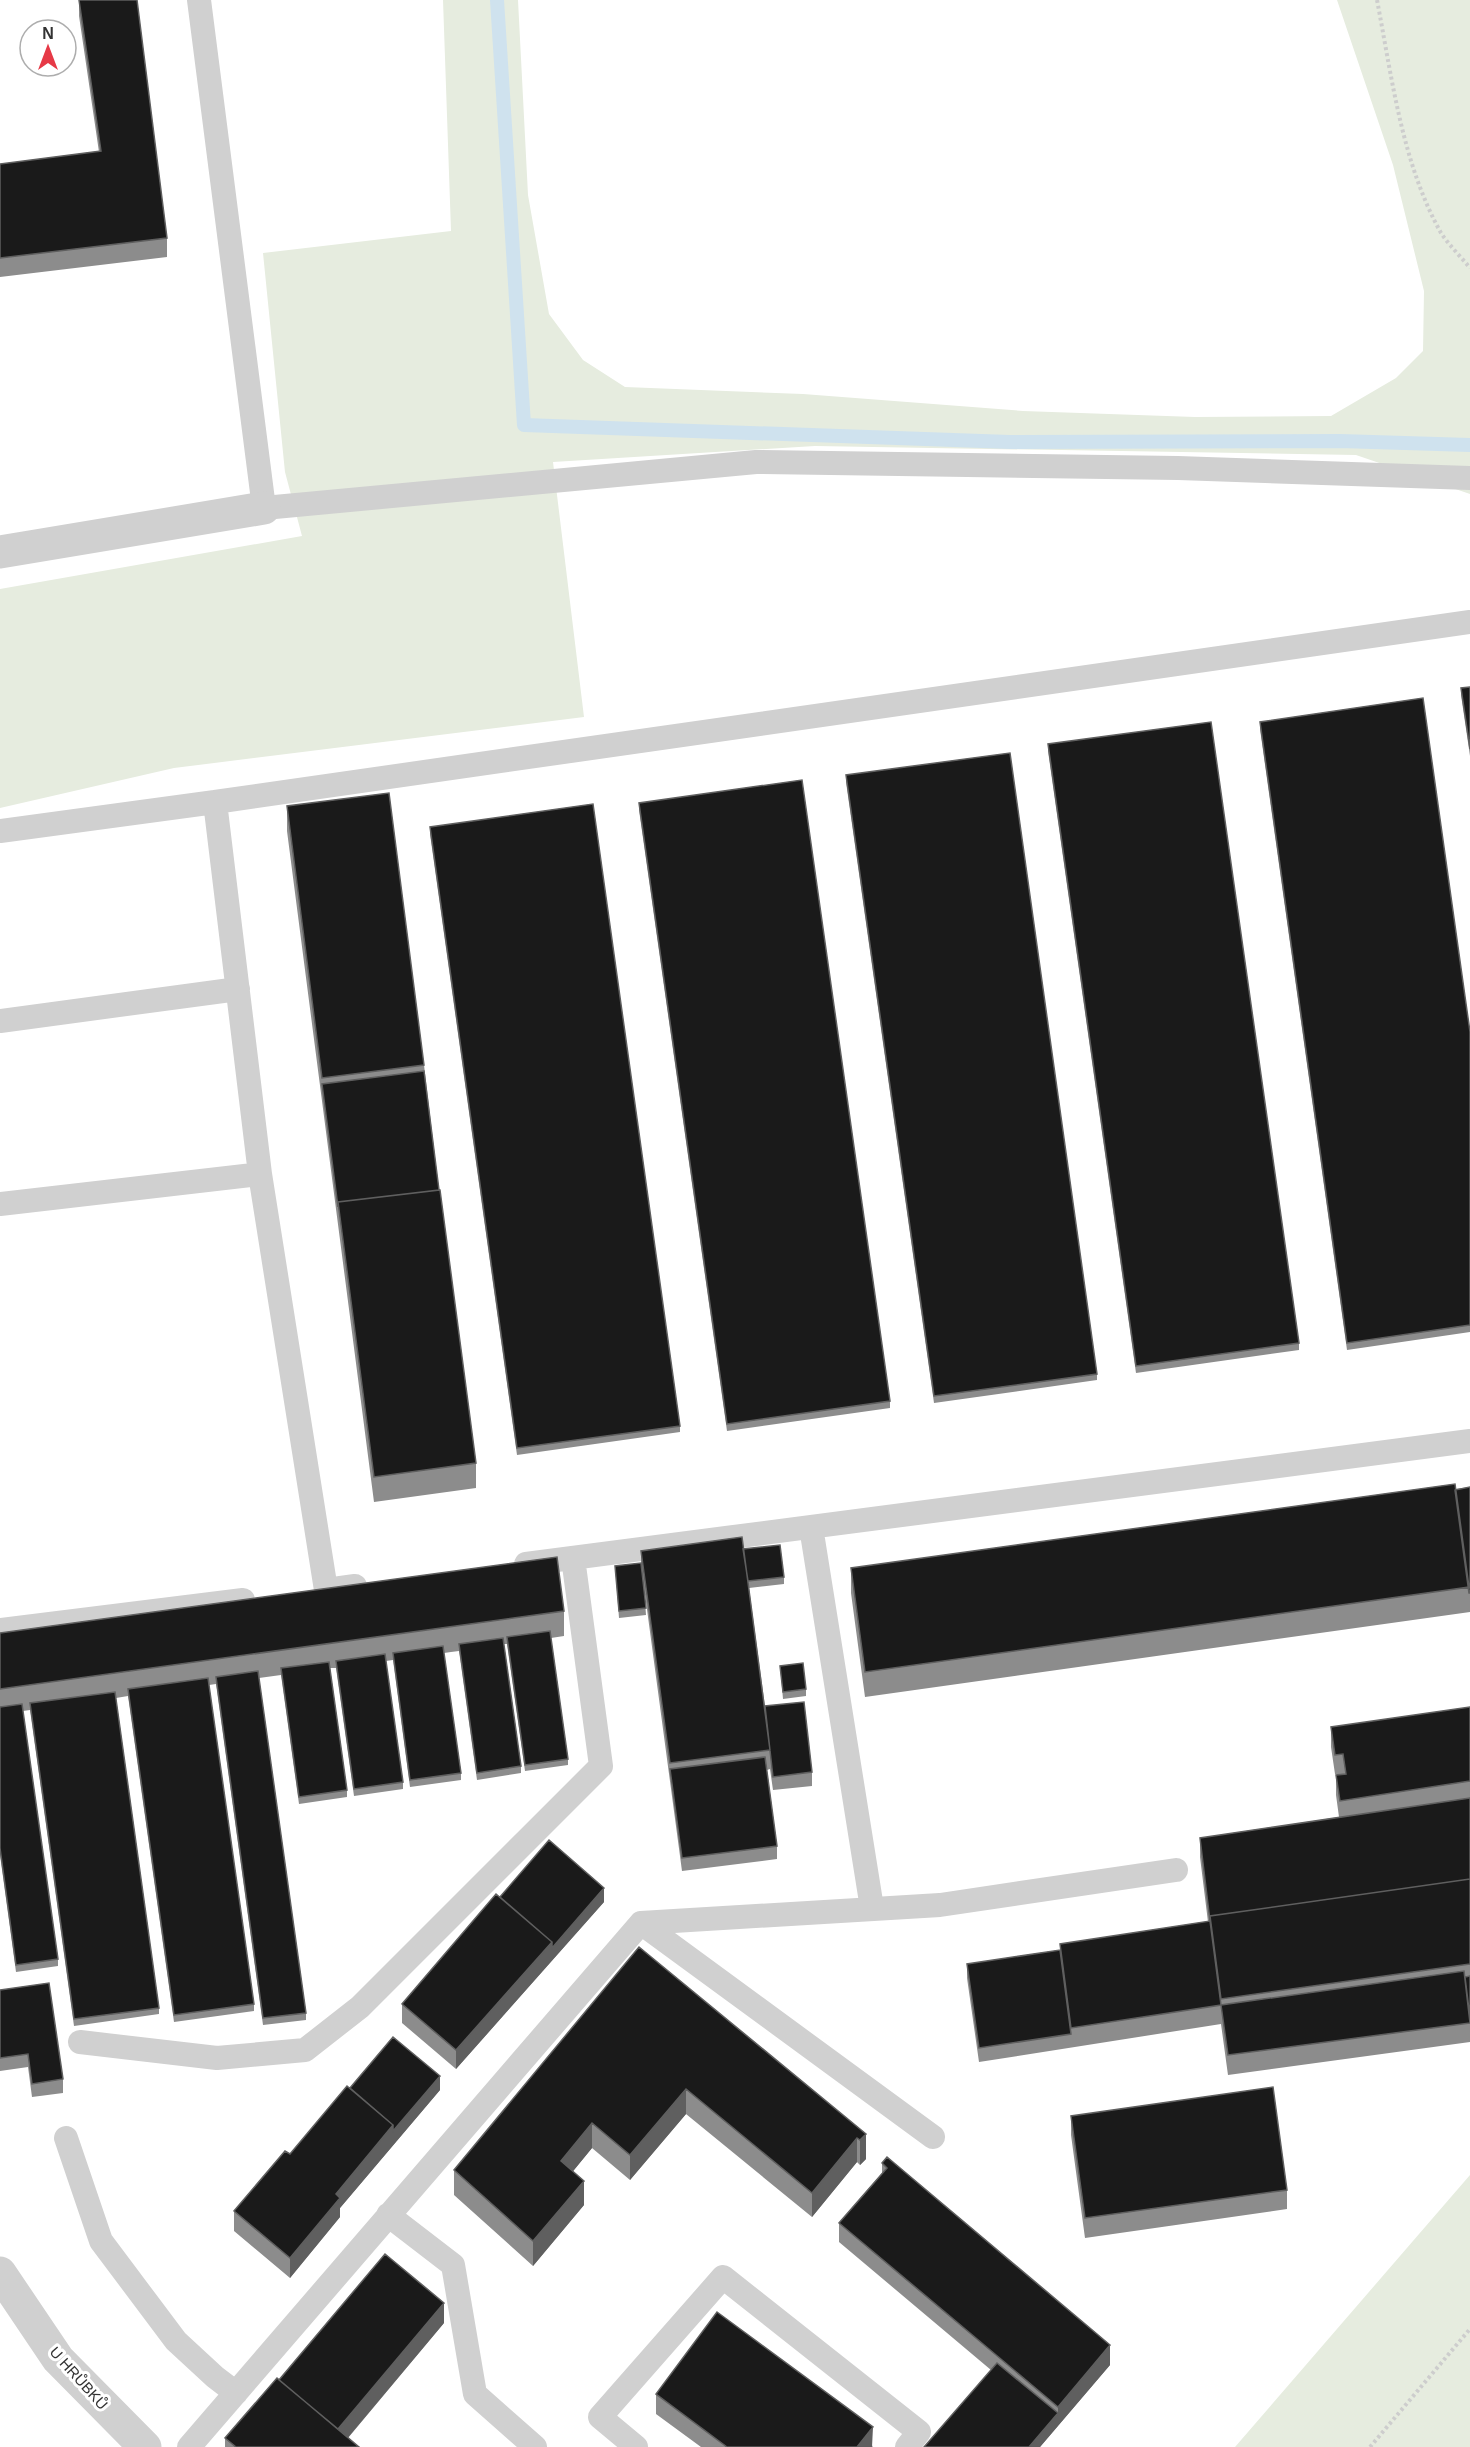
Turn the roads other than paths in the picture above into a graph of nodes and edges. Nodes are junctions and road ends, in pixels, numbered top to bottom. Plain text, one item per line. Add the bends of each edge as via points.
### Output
1 (198, 0) edge
2 (1470, 478) edge
3 (264, 508) junction
4 (0, 552) edge
5 (1470, 622) edge
6 (215, 802) junction
7 (0, 831) edge
8 (238, 990) junction
9 (0, 1021) edge
10 (260, 1174) junction
11 (0, 1204) edge
12 (1470, 1441) edge
13 (811, 1527) junction
14 (573, 1558) junction
15 (502, 1567) edge
16 (373, 1584) edge
17 (268, 1597) edge
18 (0, 1630) edge
19 (1176, 1870) dead end
20 (872, 1908) junction
21 (640, 1923) junction
22 (81, 2042) dead end
23 (933, 2137) dead end
24 (66, 2138) dead end
25 (388, 2215) junction
26 (0, 2273) edge
27 (236, 2392) junction
28 (145, 2447) edge
29 (189, 2447) edge
30 (535, 2447) edge
31 (636, 2447) edge
32 (907, 2447) edge

1 - 3 lane
2 - 3 lane via 1166,468 756,462
3 - 4 street
5 - 6 lane
6 - 7 lane
6 - 8 lane
8 - 9 lane
8 - 10 lane
10 - 11 lane
10 - 16 lane via 315,1592
12 - 13 lane
13 - 14 lane
13 - 20 lane
14 - 15 lane
14 - 22 lane via 601,1766 360,2007 305,2050 217,2058
17 - 18 lane
19 - 20 lane via 940,1905
20 - 21 lane
21 - 23 lane
21 - 25 lane
24 - 27 lane via 101,2241 176,2341
25 - 27 lane
25 - 30 lane via 453,2265 475,2394
26 - 28 street, U HRŮBKŮ via 58,2359
27 - 29 lane
31 - 32 lane via 600,2417 723,2277 919,2432

